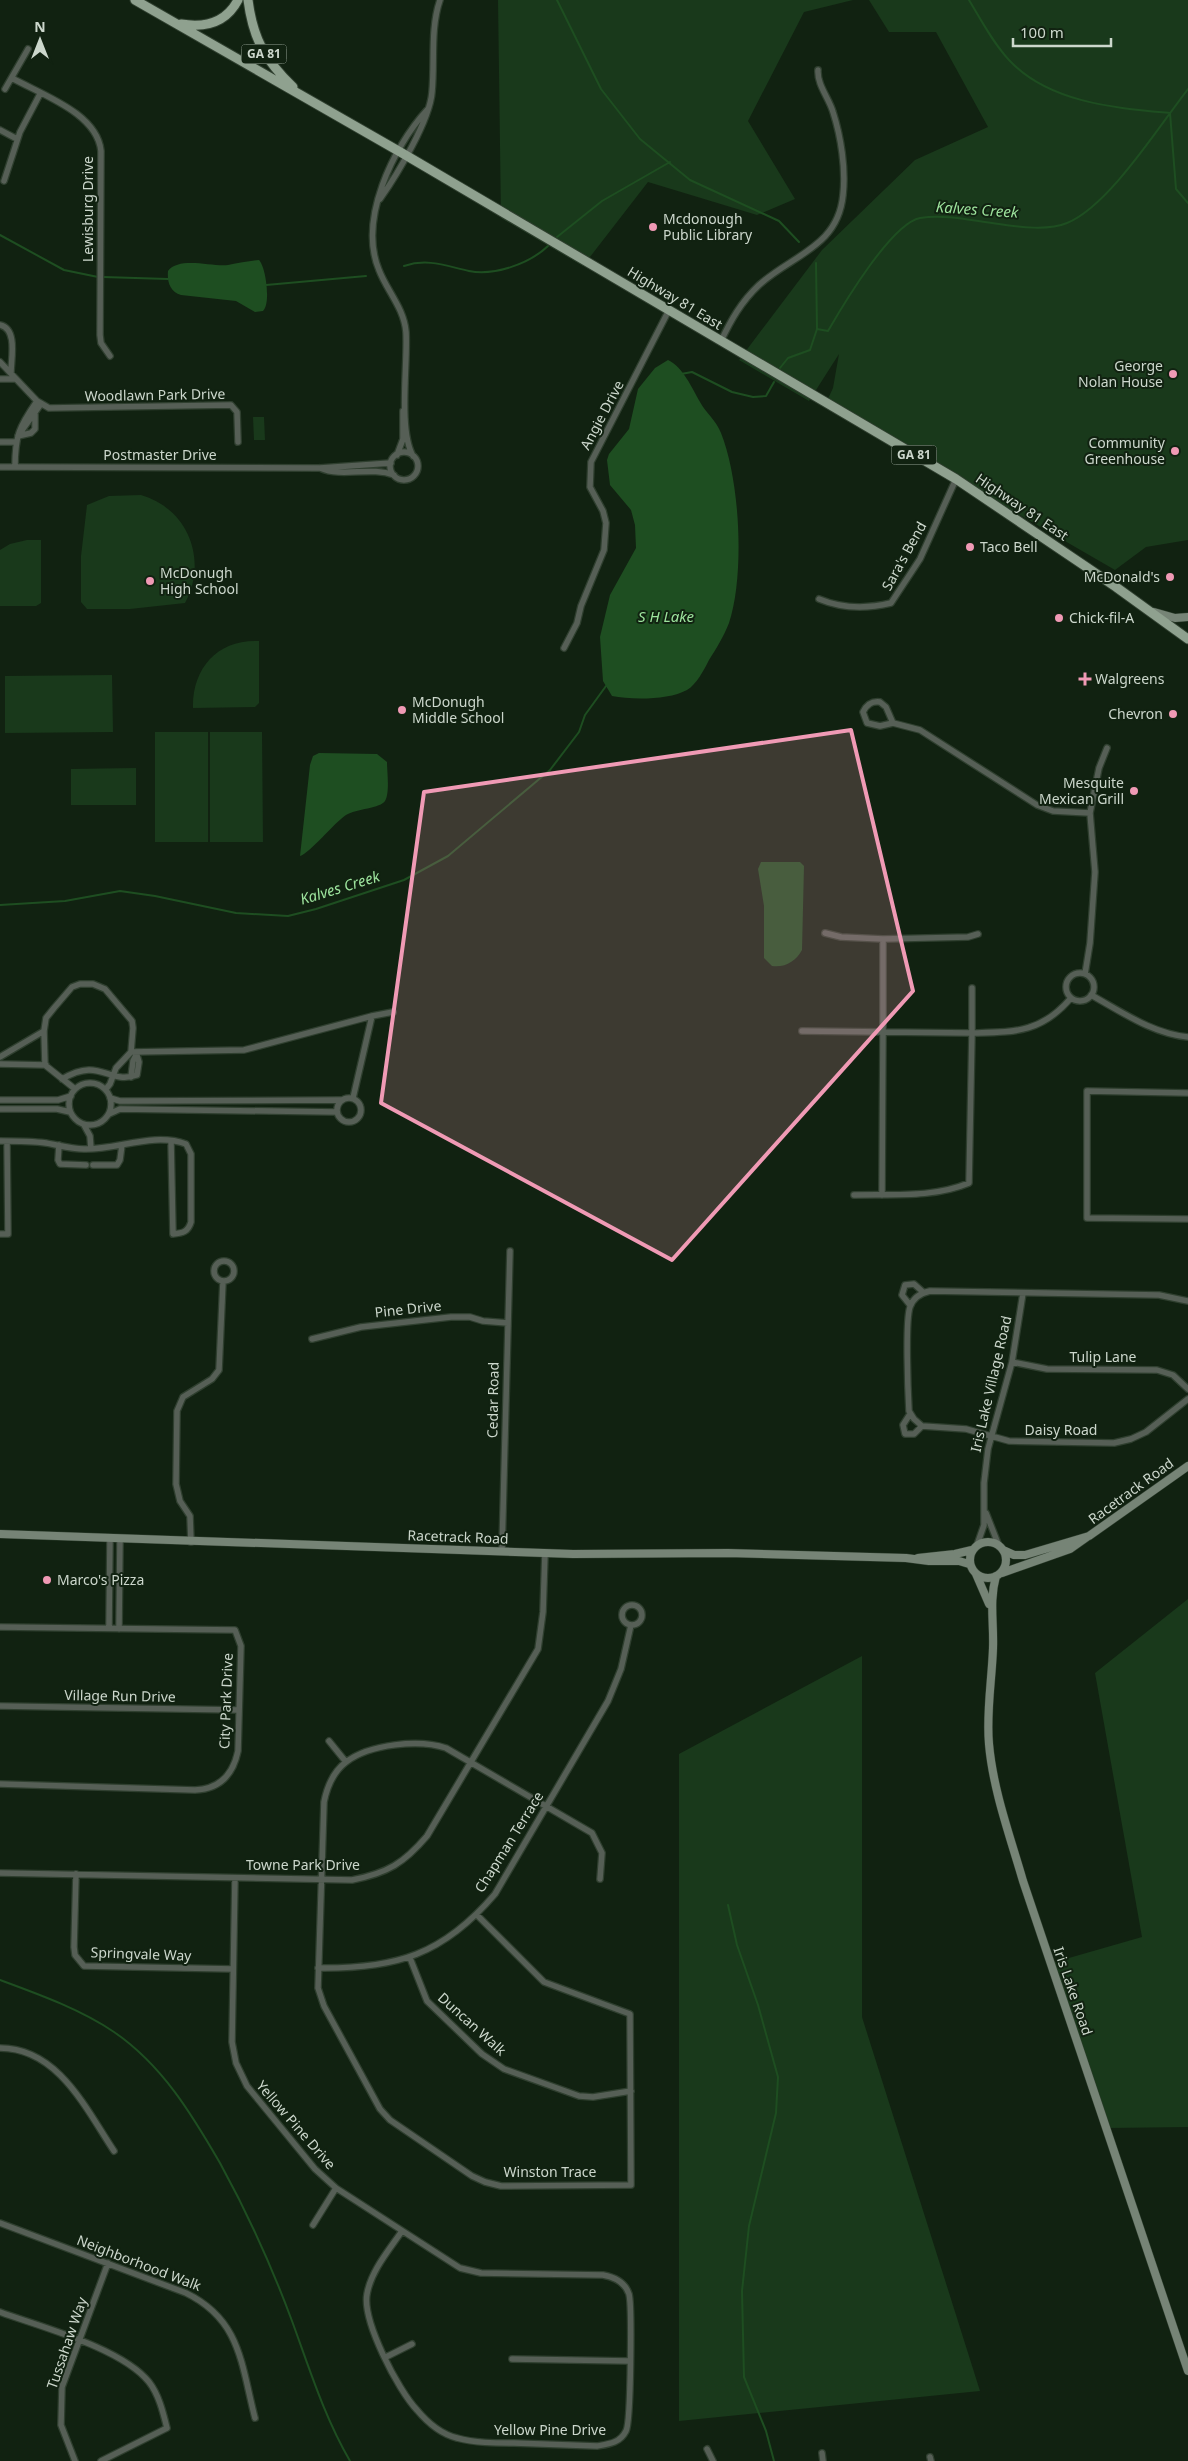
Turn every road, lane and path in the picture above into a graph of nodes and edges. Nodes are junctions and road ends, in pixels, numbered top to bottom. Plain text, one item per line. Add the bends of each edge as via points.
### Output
1 (135, 0) edge
2 (238, 0) edge
3 (248, 0) edge
4 (440, 0) edge
5 (173, 23) junction
6 (28, 49) dead end
7 (818, 70) dead end
8 (12, 78) junction
9 (5, 89) dead end
10 (40, 94) junction
11 (302, 96) junction
12 (0, 130) edge
13 (17, 139) junction
14 (402, 153) junction
15 (4, 181) dead end
16 (669, 310) junction
17 (0, 325) edge
18 (720, 341) junction
19 (110, 356) dead end
20 (0, 362) edge
21 (10, 373) junction
22 (0, 379) edge
23 (16, 379) junction
24 (405, 402) junction
25 (39, 403) junction
26 (18, 436) junction
27 (0, 442) edge
28 (15, 442) junction
29 (238, 442) dead end
30 (397, 455) junction
31 (413, 456) junction
32 (391, 463) junction
33 (0, 467) edge
34 (15, 467) junction
35 (320, 468) junction
36 (394, 474) junction
37 (956, 480) junction
38 (819, 599) dead end
39 (1146, 608) junction
40 (1188, 617) edge
41 (1186, 635) edge
42 (564, 648) dead end
43 (893, 723) junction
44 (1107, 748) dead end
45 (1090, 813) junction
46 (825, 932) dead end
47 (978, 934) dead end
48 (883, 938) junction
49 (1085, 974) junction
50 (972, 988) dead end
51 (1091, 995) junction
52 (1071, 998) junction
53 (392, 1012) dead end
54 (372, 1016) junction
55 (44, 1031) junction
56 (802, 1031) dead end
57 (883, 1032) junction
58 (972, 1033) junction
59 (1188, 1037) edge
60 (134, 1053) junction
61 (0, 1057) edge
62 (0, 1064) edge
63 (46, 1065) junction
64 (119, 1065) junction
65 (135, 1066) junction
66 (113, 1075) junction
67 (62, 1079) junction
68 (75, 1089) junction
69 (106, 1090) junction
70 (1188, 1093) edge
71 (71, 1096) junction
72 (110, 1098) junction
73 (353, 1098) junction
74 (0, 1100) edge
75 (341, 1100) junction
76 (0, 1109) edge
77 (70, 1112) junction
78 (337, 1112) junction
79 (109, 1114) junction
80 (97, 1124) junction
81 (84, 1125) junction
82 (90, 1136) junction
83 (0, 1141) edge
84 (171, 1141) junction
85 (7, 1142) junction
86 (122, 1145) junction
87 (59, 1146) junction
88 (91, 1149) junction
89 (86, 1165) dead end
90 (93, 1165) dead end
91 (854, 1195) dead end
92 (882, 1195) junction
93 (1188, 1219) edge
94 (0, 1234) edge
95 (510, 1251) dead end
96 (223, 1281) dead end
97 (924, 1292) junction
98 (1023, 1293) junction
99 (1188, 1301) edge
100 (910, 1305) junction
101 (508, 1324) junction
102 (312, 1339) dead end
103 (1012, 1362) junction
104 (1188, 1388) edge
105 (1188, 1399) edge
106 (910, 1414) junction
107 (922, 1426) junction
108 (990, 1436) junction
109 (1188, 1466) edge
110 (985, 1511) junction
111 (0, 1534) edge
112 (1089, 1536) junction
113 (110, 1538) junction
114 (120, 1539) junction
115 (191, 1542) junction
116 (975, 1547) junction
117 (1001, 1548) junction
118 (502, 1550) junction
119 (544, 1552) junction
120 (916, 1559) junction
121 (969, 1564) junction
122 (976, 1574) junction
123 (999, 1575) junction
124 (991, 1608) junction
125 (631, 1625) dead end
126 (0, 1627) edge
127 (109, 1628) junction
128 (119, 1629) junction
129 (0, 1706) edge
130 (239, 1710) junction
131 (329, 1741) dead end
132 (346, 1762) junction
133 (470, 1762) junction
134 (0, 1784) edge
135 (547, 1806) junction
136 (0, 1873) edge
137 (76, 1874) junction
138 (235, 1878) junction
139 (600, 1879) dead end
140 (321, 1880) junction
141 (477, 1914) junction
142 (410, 1958) junction
143 (318, 1968) junction
144 (233, 1969) junction
145 (0, 2048) edge
146 (631, 2091) junction
147 (114, 2150) dead end
148 (336, 2188) junction
149 (0, 2224) edge
150 (313, 2225) dead end
151 (402, 2231) junction
152 (108, 2264) junction
153 (0, 2312) edge
154 (79, 2341) junction
155 (412, 2344) dead end
156 (386, 2357) junction
157 (512, 2359) dead end
158 (629, 2361) junction
159 (1188, 2371) edge
160 (255, 2418) dead end
161 (707, 2449) dead end
162 (822, 2453) dead end
163 (75, 2461) edge
164 (101, 2461) edge
165 (713, 2461) edge
166 (823, 2461) edge

1 - 5 main road, Highway 81 East / GA 81
2 - 5 main road via 226,16 213,24
3 - 11 main road, GA 81 via 254,30 264,55
4 - 14 street via 435,28 432,94 427,110
5 - 11 main road, Highway 81 East / GA 81
6 - 8 street
7 - 18 street via 840,139 844,193 840,215 823,241 776,272 744,301
8 - 9 street
8 - 10 street, Lewisburg Drive
10 - 13 street
10 - 19 street, Lewisburg Drive via 84,119 95,131 100,144 100,335
11 - 14 main road, Highway 81 East / GA 81
12 - 13 street
13 - 15 street
14 - 16 main road, Highway 81 East / GA 81
14 - 24 street via 376,204 372,243 376,261 402,312 405,326
16 - 18 main road, Highway 81 East / GA 81
16 - 42 street, Angie Drive via 591,462 590,487 606,523 604,550 577,623
17 - 21 street via 8,328 11,335
18 - 37 main road, Highway 81 East / GA 81
20 - 21 street
21 - 23 street
22 - 23 street
23 - 25 street
24 - 30 street via 403,439
24 - 31 street via 408,444
25 - 26 street via 35,414
25 - 26 street via 21,424
25 - 29 street, Woodlawn Park Drive via 49,408 64,409 228,404 237,412
26 - 28 street
27 - 28 street
28 - 34 street
30 - 31 street
30 - 32 street
31 - 36 street via 418,468 413,477 403,480
32 - 35 street
32 - 36 street
33 - 34 street, Postmaster Drive
34 - 35 street, Postmaster Drive
35 - 36 street via 329,472
37 - 38 street, Sara's Bend via 920,559 891,603 871,608 837,606
37 - 39 main road, Highway 81 East / GA 81
39 - 40 street via 1175,618
39 - 41 main road, Highway 81 East / GA 81
43 - 43 street via 880,702 874,702 863,712 867,723 880,726
43 - 45 street via 920,730 1037,805 1054,811
44 - 45 street via 1099,768
45 - 49 street via 1095,872
46 - 48 street via 842,937
47 - 48 street via 968,937
48 - 57 street
49 - 51 street via 1094,983
49 - 52 street via 1074,974 1067,980 1065,989
50 - 58 street
51 - 52 street via 1083,1001
51 - 59 street via 1152,1028
52 - 58 street via 1059,1012 1037,1026 1018,1032
53 - 54 street
54 - 60 street via 244,1050
54 - 73 street
55 - 60 street via 46,1018 72,987 93,984 106,989 132,1021
55 - 61 street
55 - 63 street
56 - 57 street
57 - 58 street
57 - 92 street
58 - 92 street via 969,1183 927,1194
60 - 64 street
60 - 65 street
62 - 63 street
63 - 67 street
64 - 65 street
64 - 66 street
65 - 66 street via 139,1073 131,1077
66 - 67 street via 87,1069 76,1070
66 - 69 street
67 - 68 street
68 - 69 street via 92,1083
68 - 71 street
69 - 72 street
70 - 93 street via 1087,1091 1087,1218
71 - 74 street via 58,1100
71 - 77 street
72 - 75 street via 120,1101
72 - 79 street
73 - 75 street
73 - 78 street via 362,1107 356,1121 345,1122
75 - 78 street
76 - 77 street
77 - 81 street
78 - 79 street via 120,1109
79 - 80 street
80 - 81 street
80 - 82 street
81 - 82 street
82 - 88 street
83 - 85 street
84 - 84 street via 186,1144 191,1154 191,1222 187,1231 173,1234
84 - 86 street
85 - 87 street via 43,1142
85 - 94 street via 8,1234
86 - 88 street
86 - 90 street via 117,1165
87 - 88 street
87 - 89 street via 60,1164
91 - 92 street
95 - 101 street, Cedar Road
96 - 115 street via 219,1370 212,1379 183,1397 177,1411 176,1484 180,1501 190,1516
97 - 98 street, Daisy Road
97 - 100 street
97 - 100 street, Daisy Road via 912,1283 904,1286 902,1296
98 - 99 street, Daisy Road via 1159,1295
98 - 103 street, Iris Lake Village Road
100 - 106 street, Daisy Road
101 - 102 street, Pine Drive via 451,1317 361,1327
101 - 118 street, Cedar Road
103 - 104 street, Tulip Lane via 1047,1369 1157,1370 1173,1375
103 - 108 street, Iris Lake Village Road
105 - 108 street, Daisy Road via 1146,1432 1119,1443 1019,1442
106 - 107 street
106 - 107 street, Daisy Road via 902,1425 904,1434 914,1434
107 - 108 street, Daisy Road via 966,1429
108 - 110 street, Iris Lake Village Road via 984,1484
109 - 112 street, Racetrack Road
110 - 116 street, Iris Lake Village Road via 981,1536
110 - 117 street, Iris Lake Village Road
111 - 113 street, Racetrack Road
112 - 117 street, Racetrack Road via 1025,1555 1014,1555
112 - 123 street, Racetrack Road via 1070,1548
113 - 114 street, Racetrack Road
113 - 127 street
114 - 115 street, Racetrack Road
114 - 128 street
115 - 118 street, Racetrack Road
116 - 117 street via 988,1542
116 - 120 street, Racetrack Road via 955,1554
116 - 121 street
117 - 123 street via 1006,1562
118 - 119 street, Racetrack Road
119 - 120 street, Racetrack Road
119 - 133 street, Towne Park Drive via 543,1612 538,1649
120 - 121 street, Racetrack Road
121 - 122 street
122 - 123 street via 986,1578
122 - 124 street, Iris Lake Road
123 - 124 street, Iris Lake Road via 992,1590
124 - 159 street, Iris Lake Road via 993,1645 989,1743 1000,1803 1023,1881
125 - 135 street, Chapman Terrace via 621,1669 608,1701
126 - 127 street, City Park Drive
127 - 128 street, City Park Drive
128 - 130 street, City Park Drive via 234,1630 241,1646
129 - 130 street, Village Run Drive
130 - 134 street, City Park Drive via 235,1764 220,1784 208,1789
131 - 132 street
132 - 133 street via 389,1746 423,1743 446,1748
132 - 140 street, Winston Trace via 331,1779 325,1796
133 - 135 street
133 - 140 street, Towne Park Drive via 427,1836 410,1856 390,1870 371,1876
135 - 139 street via 592,1834 602,1853
135 - 141 street, Chapman Terrace via 495,1894
136 - 137 street, Towne Park Drive
137 - 138 street, Towne Park Drive
137 - 144 street, Springvale Way via 74,1946 75,1956 84,1966
138 - 140 street, Towne Park Drive
138 - 144 street, Yellow Pine Drive
140 - 143 street, Winston Trace
141 - 142 street, Chapman Terrace via 457,1932
141 - 146 street, Winston Trace via 544,1982 630,2014
142 - 143 street, Chapman Terrace via 352,1968
142 - 146 street, Duncan Walk via 427,2001 482,2054 504,2069 579,2096
143 - 146 street, Winston Trace via 318,1988 324,2006 380,2109 390,2120 485,2182 501,2186 631,2185
144 - 148 street, Yellow Pine Drive via 232,2042 241,2076 259,2103 315,2169
145 - 147 street via 26,2053 50,2063 67,2081
148 - 150 street
148 - 151 street, Yellow Pine Drive
149 - 152 street, Neighborhood Walk
151 - 156 street, Yellow Pine Drive via 380,2263 367,2292 369,2322
151 - 158 street, Yellow Pine Drive via 460,2268 481,2273 602,2275 618,2280 629,2293
152 - 154 street, Tussahaw Way
152 - 160 street, Neighborhood Walk via 186,2293 203,2301 218,2314 236,2346
153 - 154 street
154 - 163 street, Tussahaw Way via 60,2401 61,2425
154 - 164 street via 117,2356 149,2382 160,2401 167,2428
155 - 156 street
156 - 158 street, Yellow Pine Drive via 415,2409 440,2431 481,2442 597,2446 613,2444 626,2431
157 - 158 street
161 - 165 street
162 - 166 street

